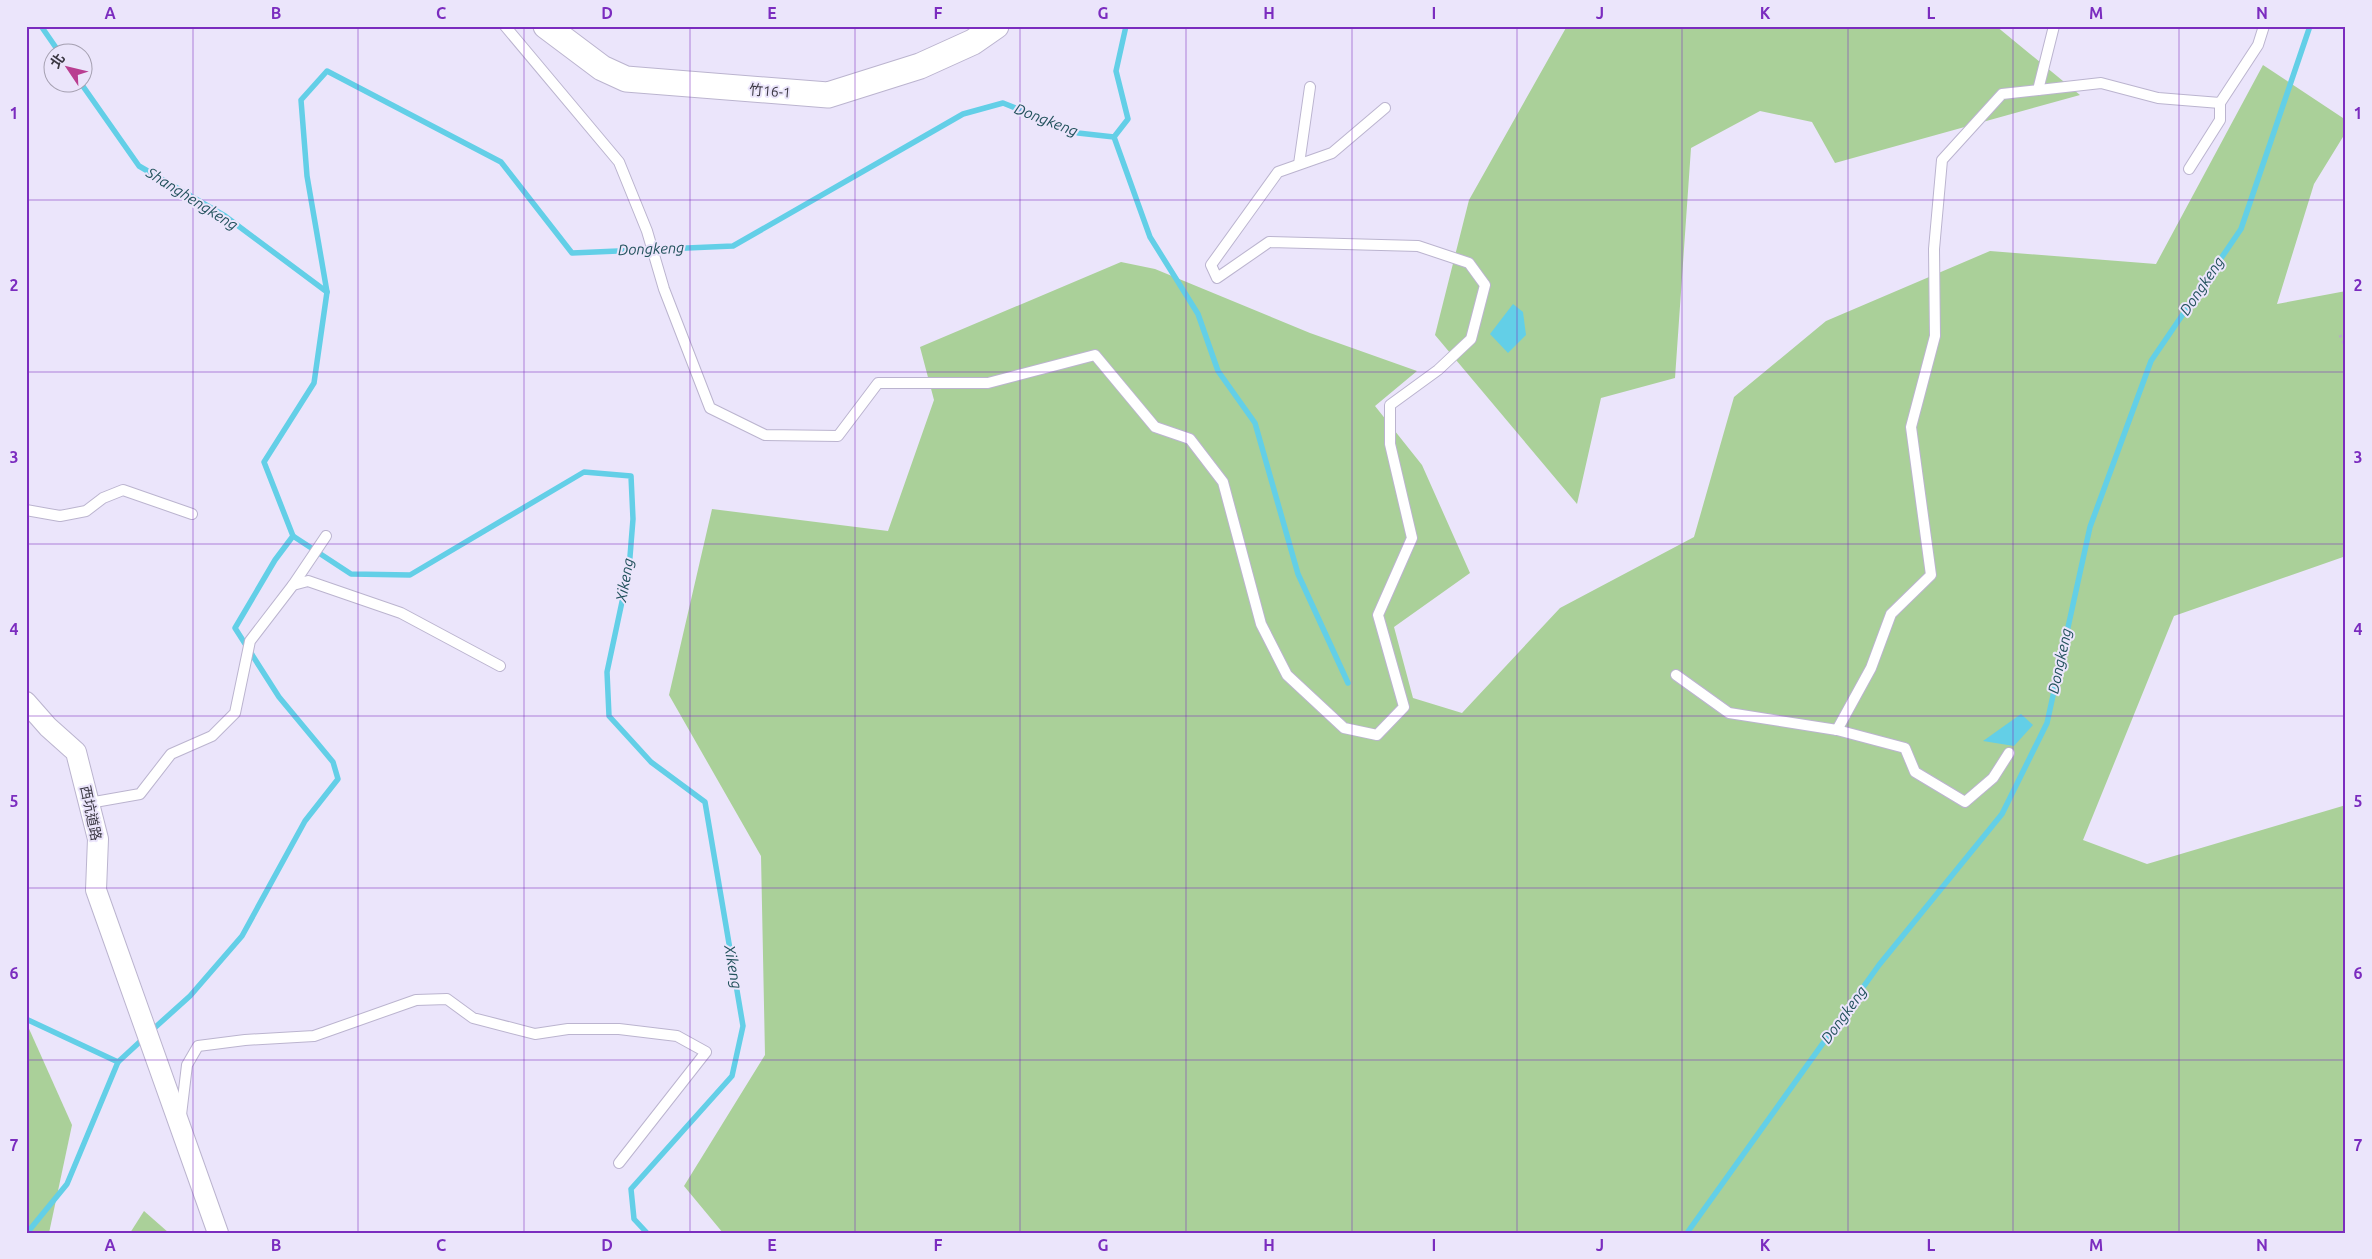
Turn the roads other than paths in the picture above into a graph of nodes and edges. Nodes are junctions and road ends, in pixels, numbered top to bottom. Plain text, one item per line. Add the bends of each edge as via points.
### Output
1 (505, 26) edge
2 (546, 26) edge
3 (996, 26) edge
4 (2054, 26) edge
5 (2264, 26) edge
6 (1310, 87) dead end
7 (2038, 90) junction
8 (2220, 104) junction
9 (1385, 108) dead end
10 (1298, 164) junction
11 (2189, 169) dead end
12 (26, 510) edge
13 (192, 514) dead end
14 (326, 536) dead end
15 (293, 585) junction
16 (500, 666) dead end
17 (1676, 674) dead end
18 (26, 702) edge
19 (1836, 730) junction
20 (2009, 753) dead end
21 (89, 803) junction
22 (179, 1126) junction
23 (619, 1163) dead end
24 (218, 1233) edge

1 - 10 lane via 619,162 710,408 765,435 838,436 878,383 988,383 1095,355 1155,427 1190,439 1223,482 1261,624 1287,675 1344,728 1377,735 1404,707 1378,615 1412,538 1390,444 1390,404 1438,370 1471,339 1485,285 1469,263 1418,246 1270,242 1216,278 1211,265 1278,172
2 - 3 street, 竹16-1 / 竹16-1 via 602,68 626,79 828,96 920,66 972,42
4 - 7 lane
5 - 8 lane via 2258,45
6 - 10 lane
7 - 8 lane via 2101,83 2158,98
7 - 19 lane via 2002,94 1942,160 1934,249 1935,336 1911,427 1931,575 1891,614 1871,668
8 - 11 lane via 2220,120
9 - 10 lane via 1332,153
12 - 13 lane via 60,516 86,511 103,498 123,490
14 - 15 lane
15 - 16 lane via 308,581 401,613
15 - 21 lane via 250,641 235,713 212,736 171,754 140,794
17 - 19 lane via 1729,713
18 - 21 street, 西坑道路 via 76,752
19 - 20 lane via 1905,748 1915,772 1965,802 1993,778
21 - 22 street, 西坑道路 via 98,839 96,890
22 - 23 lane via 187,1065 198,1046 314,1036 416,1000 446,999 473,1018 535,1034 568,1029 619,1029 677,1036 706,1052
22 - 24 street

